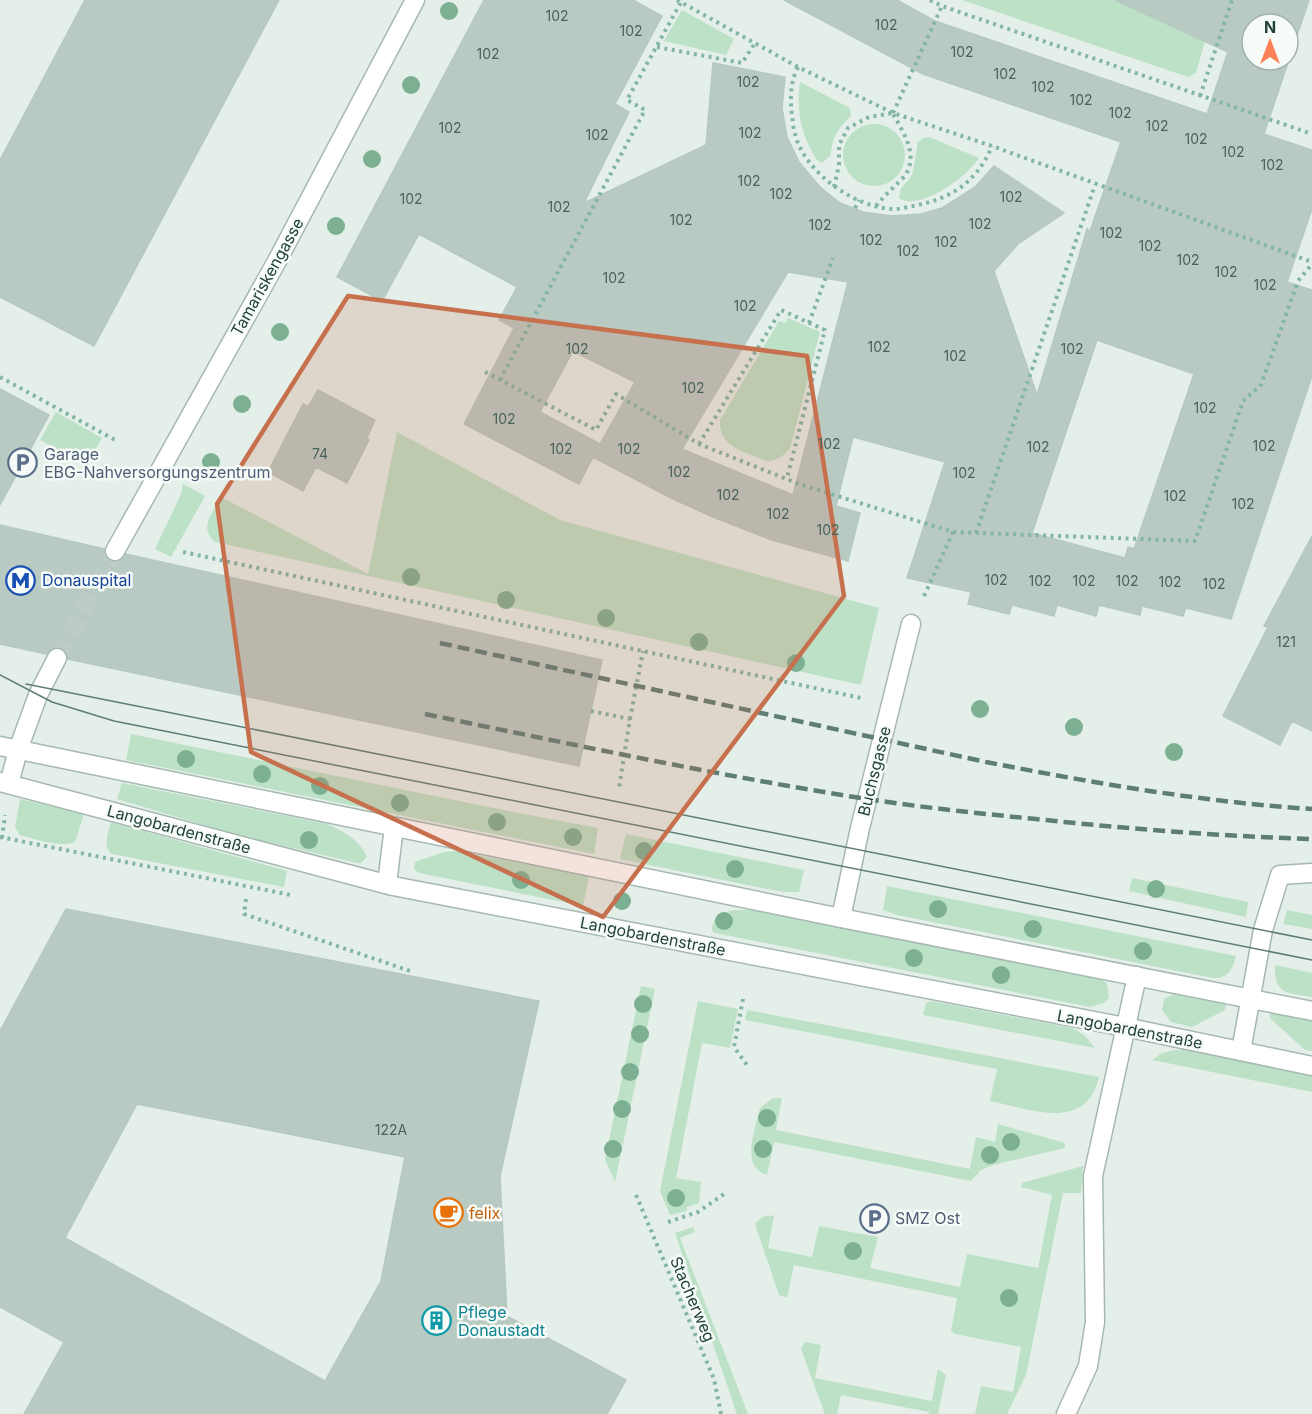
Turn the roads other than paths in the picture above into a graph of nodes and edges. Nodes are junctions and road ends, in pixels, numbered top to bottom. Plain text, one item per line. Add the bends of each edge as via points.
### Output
1 (415, 0) edge
2 (115, 551) tunnel mouth
3 (911, 624) road end
4 (57, 658) tunnel mouth
5 (9, 748) edge
6 (4, 783) edge
7 (394, 827) junction
8 (1312, 873) edge
9 (387, 884) junction
10 (841, 918) junction
11 (1137, 976) junction
12 (1251, 999) junction
13 (1312, 1011) edge
14 (1125, 1027) junction
15 (1240, 1051) junction
16 (1312, 1066) edge
17 (1066, 1414) edge

1 - 2 street, Tamariskengasse via 277,261
3 - 10 street, Buchsgasse
4 - 5 street
5 - 6 street
5 - 7 street
6 - 9 street, Langobardenstraße
7 - 9 street
7 - 10 street
8 - 12 street via 1280,875 1263,930
9 - 14 street, Langobardenstraße
10 - 11 street
11 - 12 street
11 - 14 street
12 - 13 street
12 - 15 street
14 - 15 street, Langobardenstraße
14 - 17 street via 1093,1176 1095,1322 1088,1366
15 - 16 street, Langobardenstraße

